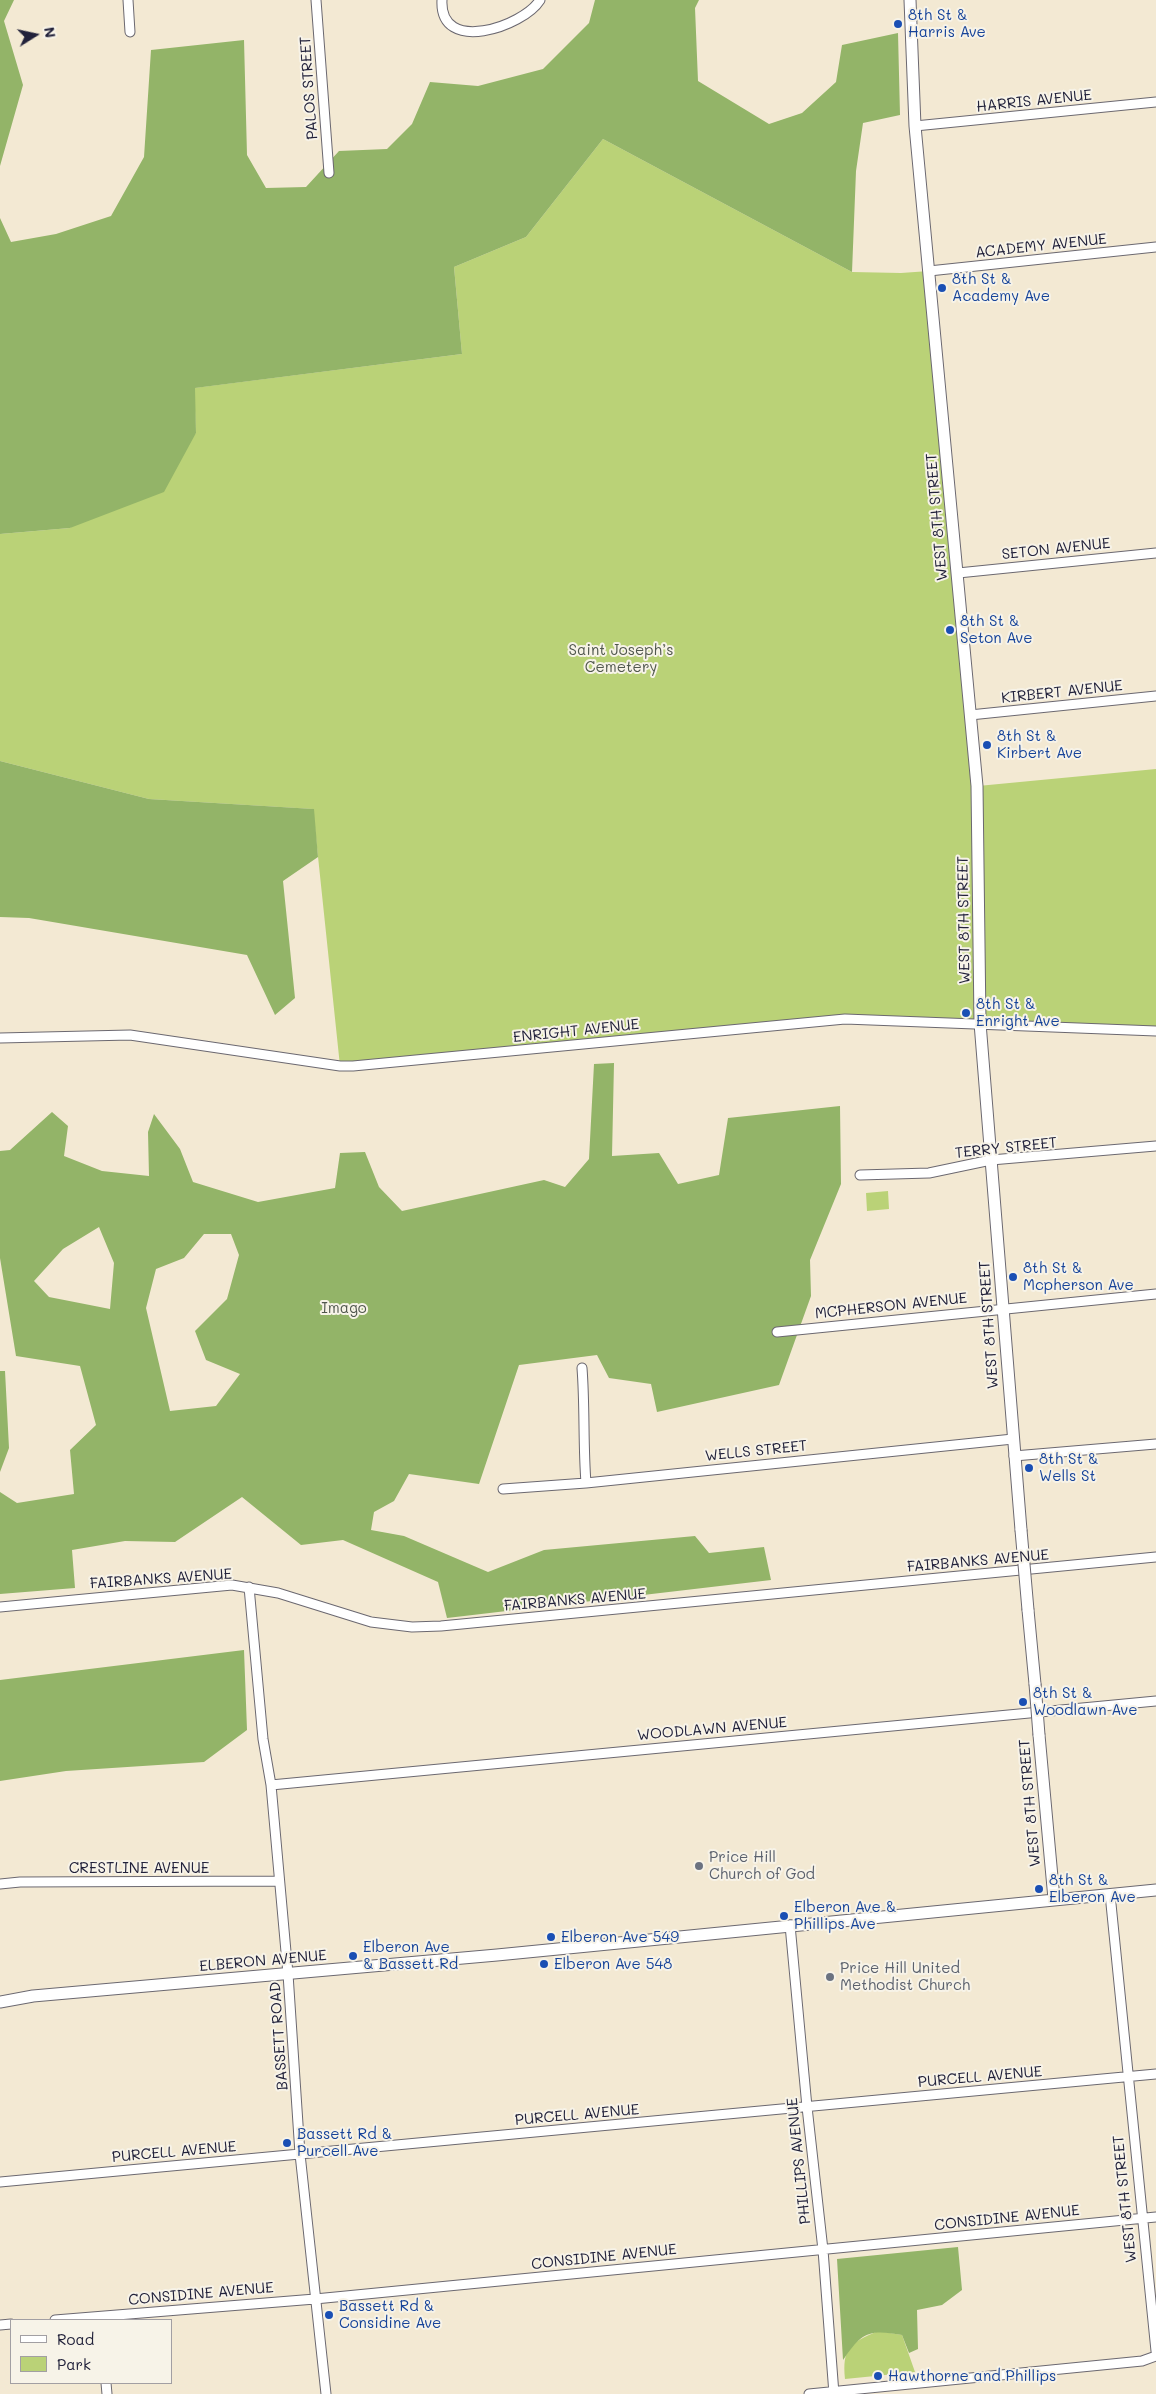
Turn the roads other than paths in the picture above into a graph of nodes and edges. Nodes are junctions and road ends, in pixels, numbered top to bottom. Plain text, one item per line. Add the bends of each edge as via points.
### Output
1 (128, 0) edge
2 (316, 0) edge
3 (442, 0) edge
4 (540, 0) edge
5 (910, 0) edge
6 (130, 32) dead end
7 (1156, 102) edge
8 (915, 126) junction
9 (329, 173) dead end
10 (1156, 247) edge
11 (929, 271) junction
12 (1156, 553) edge
13 (958, 573) junction
14 (1156, 696) edge
15 (970, 715) junction
16 (980, 1023) junction
17 (1156, 1031) edge
18 (0, 1038) edge
19 (1156, 1146) edge
20 (991, 1160) junction
21 (860, 1175) dead end
22 (1156, 1294) edge
23 (1003, 1309) junction
24 (777, 1332) dead end
25 (582, 1368) dead end
26 (1013, 1439) junction
27 (1156, 1444) edge
28 (1014, 1456) junction
29 (586, 1483) junction
30 (503, 1489) dead end
31 (1156, 1558) edge
32 (249, 1587) junction
33 (0, 1606) edge
34 (1156, 1701) edge
35 (271, 1785) junction
36 (278, 1881) junction
37 (0, 1884) edge
38 (1156, 1890) edge
39 (1110, 1894) junction
40 (1054, 1899) junction
41 (790, 1925) junction
42 (288, 1974) junction
43 (0, 2002) edge
44 (1156, 2074) edge
45 (1128, 2076) junction
46 (807, 2107) junction
47 (300, 2154) junction
48 (0, 2182) edge
49 (1156, 2217) edge
50 (1142, 2218) junction
51 (823, 2250) junction
52 (315, 2299) junction
53 (101, 2318) edge
54 (78, 2319) edge
55 (1156, 2351) edge
56 (1156, 2356) edge
57 (834, 2393) edge
58 (326, 2394) edge
59 (809, 2394) edge

1 - 6 street
2 - 9 street, PALOS STREET
3 - 4 street via 446,19 463,32 501,25 528,13
5 - 8 street, WEST 8TH STREET
7 - 8 street, HARRIS AVENUE
8 - 11 street, WEST 8TH STREET
10 - 11 street, ACADEMY AVENUE
11 - 13 street, WEST 8TH STREET
12 - 13 street, SETON AVENUE
13 - 15 street, WEST 8TH STREET
14 - 15 street, KIRBERT AVENUE
15 - 16 street, WEST 8TH STREET via 977,786
16 - 17 street, ENRIGHT AVENUE
16 - 18 street, ENRIGHT AVENUE via 845,1019 353,1066 130,1034
16 - 20 street, WEST 8TH STREET
19 - 20 street, TERRY STREET
20 - 21 street, TERRY STREET via 929,1173
20 - 23 street, WEST 8TH STREET
22 - 23 street, MCPHERSON AVENUE
23 - 24 street, MCPHERSON AVENUE
23 - 26 street, WEST 8TH STREET
25 - 29 street via 582,1444
26 - 28 street, WEST 8TH STREET
26 - 29 street, WELLS STREET
27 - 28 street
28 - 40 street, WEST 8TH STREET, bridge
29 - 30 street, WELLS STREET
31 - 32 street, FAIRBANKS AVENUE via 412,1627 371,1622
32 - 33 street, FAIRBANKS AVENUE via 210,1586
32 - 35 street, BASSETT ROAD via 263,1739
34 - 35 street, WOODLAWN AVENUE
35 - 36 street, BASSETT ROAD
36 - 37 street, CRESTLINE AVENUE
36 - 42 street, BASSETT ROAD
38 - 39 street, ELBERON AVENUE
39 - 40 street, ELBERON AVENUE
39 - 45 street, WEST 8TH STREET
40 - 41 street, ELBERON AVENUE
41 - 42 street, ELBERON AVENUE
41 - 46 street, PHILLIPS AVENUE
42 - 43 street, ELBERON AVENUE via 32,1996
42 - 47 street, BASSETT ROAD
44 - 45 street, PURCELL AVENUE
45 - 46 street, PURCELL AVENUE
45 - 50 street, WEST 8TH STREET
46 - 47 street, PURCELL AVENUE
46 - 51 street, PHILLIPS AVENUE
47 - 48 street, PURCELL AVENUE
47 - 52 street, BASSETT ROAD
49 - 50 street, CONSIDINE AVENUE
50 - 51 street, CONSIDINE AVENUE
50 - 55 street, WEST 8TH STREET
51 - 52 street, CONSIDINE AVENUE
51 - 57 street, PHILLIPS AVENUE
52 - 53 street, CONSIDINE AVENUE
52 - 58 street, BASSETT ROAD
53 - 54 street, CONSIDINE AVENUE
56 - 57 street via 1142,2361
57 - 59 street

